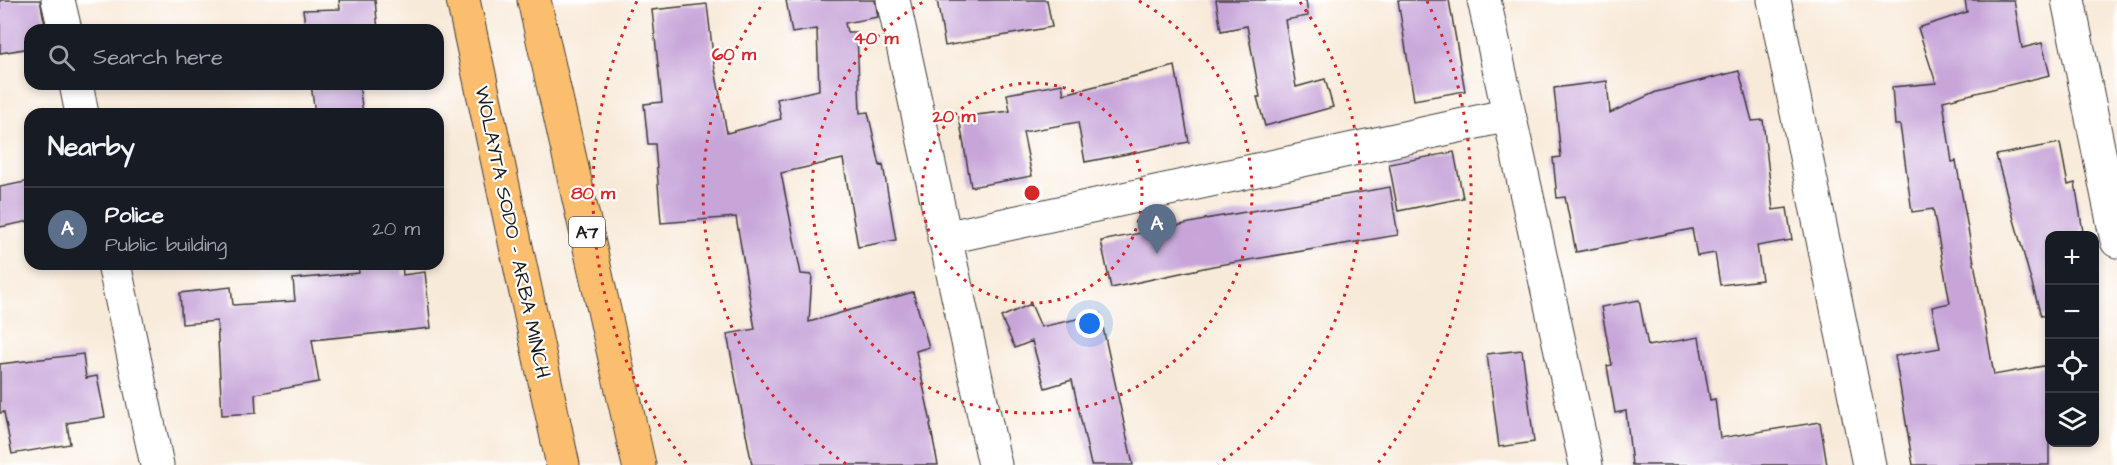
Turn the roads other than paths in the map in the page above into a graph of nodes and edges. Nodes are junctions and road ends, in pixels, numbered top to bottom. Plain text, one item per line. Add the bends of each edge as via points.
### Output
1 (58, 0) edge
2 (462, 0) edge
3 (534, 0) edge
4 (893, 0) edge
5 (1484, 0) edge
6 (1774, 0) edge
7 (2068, 0) edge
8 (64, 24) edge
9 (77, 90) edge
10 (81, 108) edge
11 (1509, 115) junction
12 (944, 238) junction
13 (2117, 241) edge
14 (115, 270) edge
15 (157, 465) edge
16 (563, 465) edge
17 (639, 465) edge
18 (995, 465) edge
19 (1586, 465) edge
20 (1869, 465) edge

1 - 8 street
2 - 16 highway, WOLAYTA SODO - ARBA MINCH
3 - 17 highway, A7
4 - 12 street
5 - 11 street
6 - 20 street
7 - 13 street
9 - 10 street
11 - 12 street
11 - 19 street
12 - 18 street
14 - 15 street

